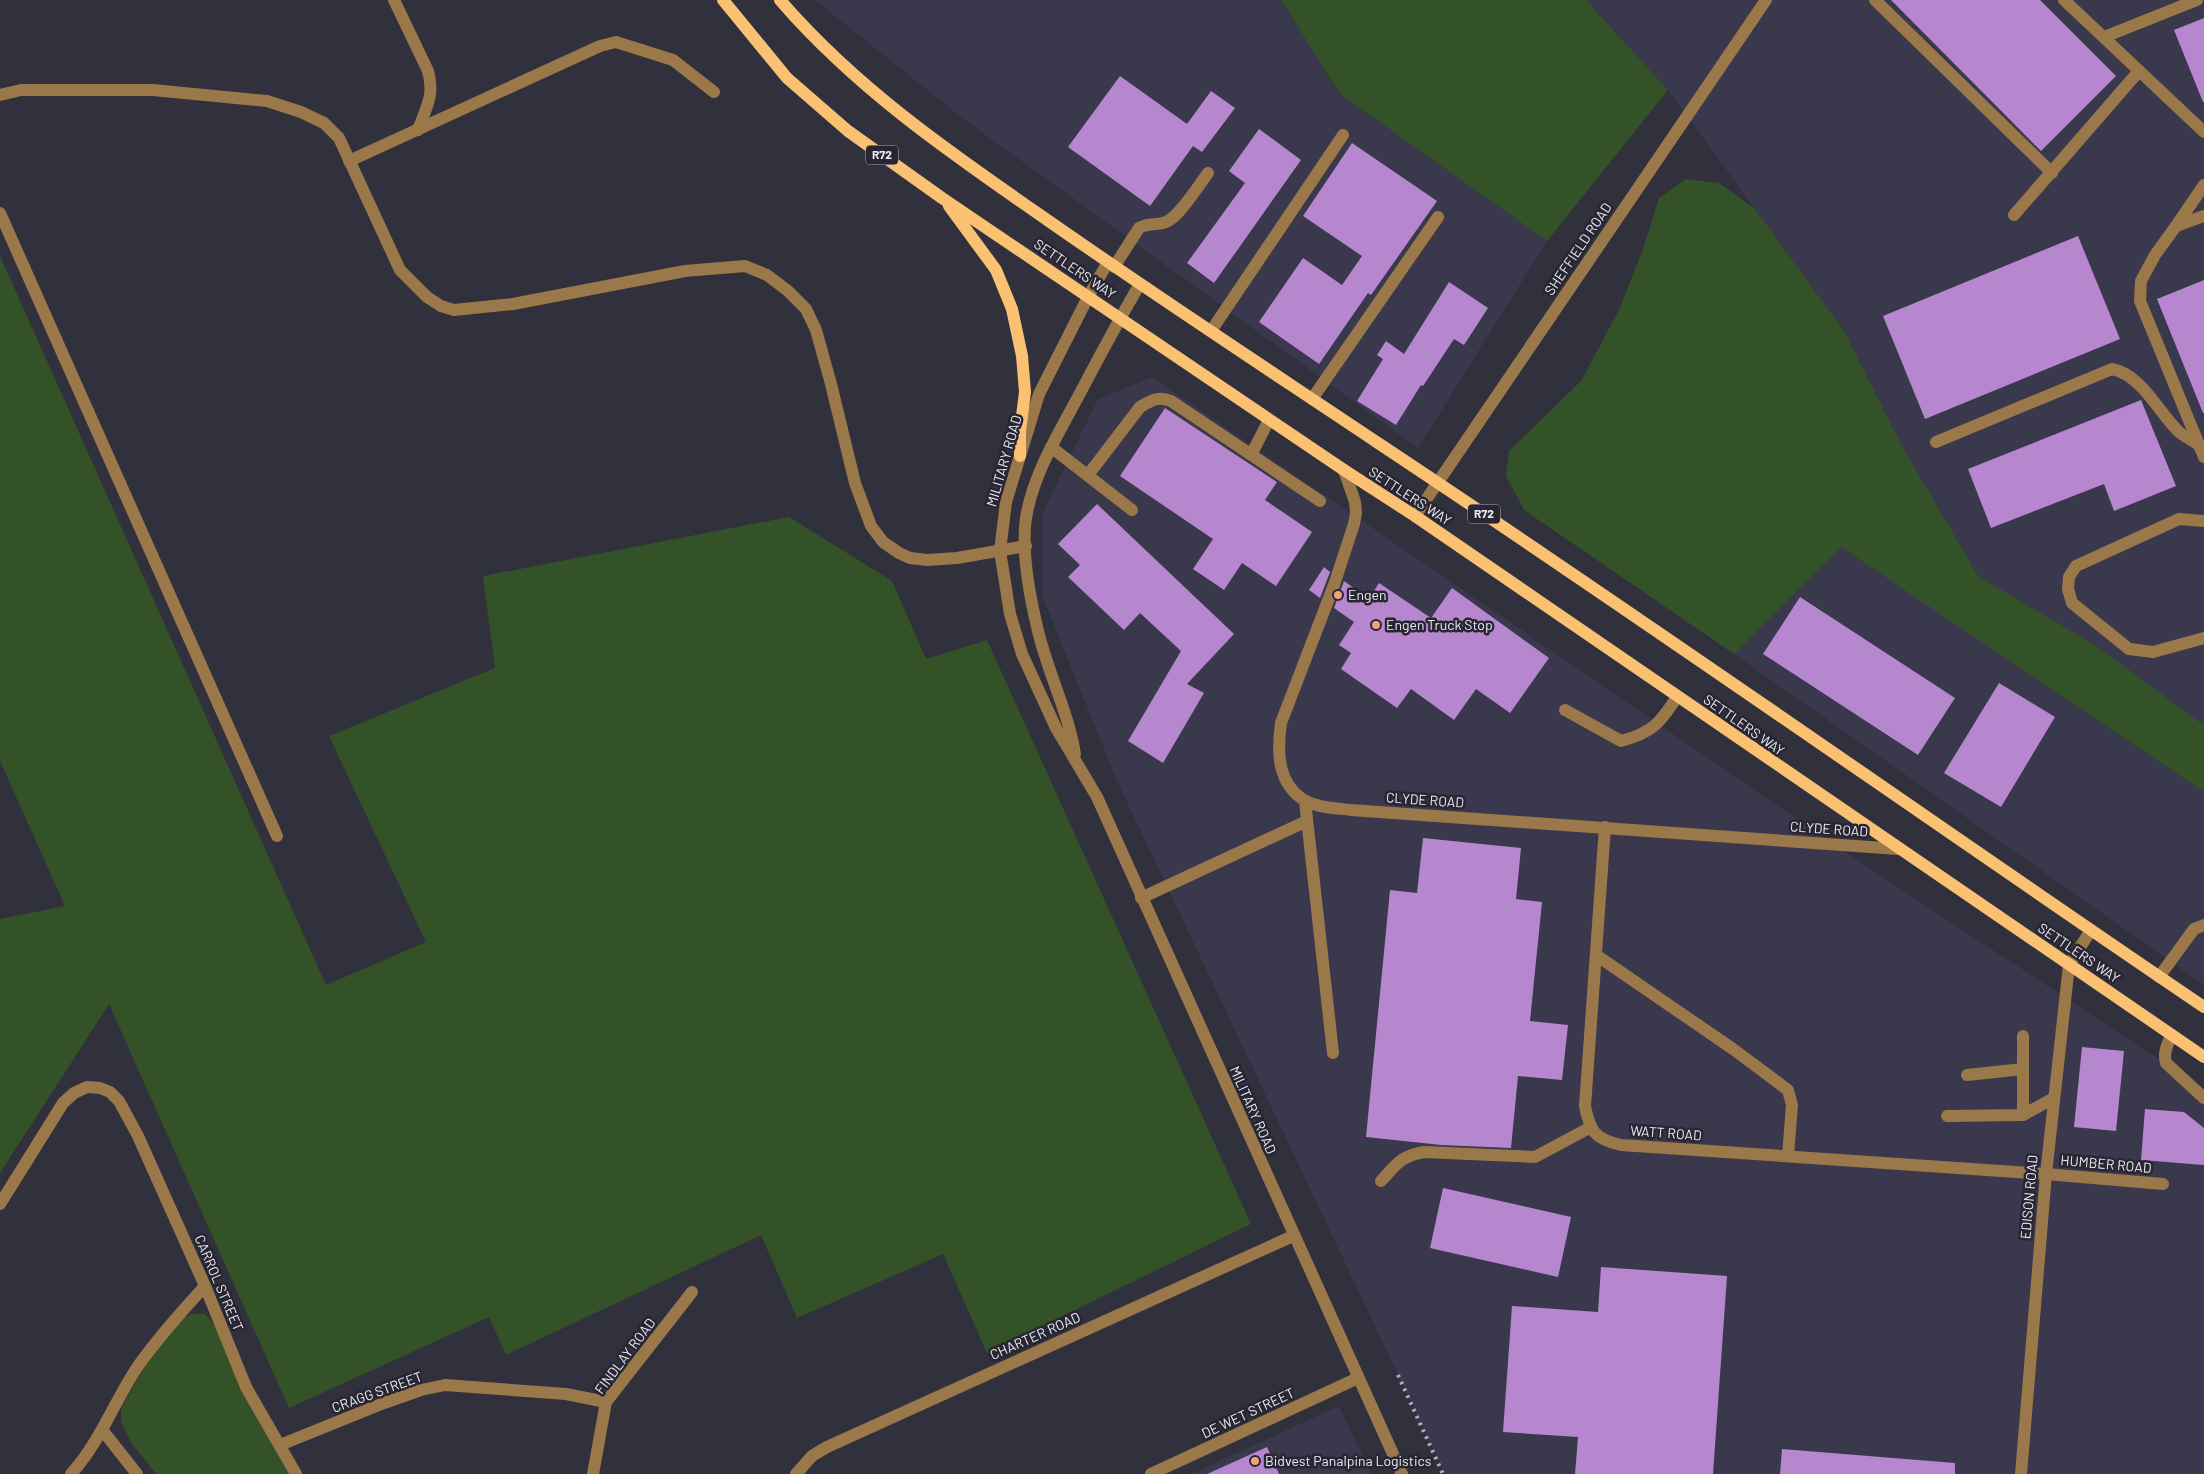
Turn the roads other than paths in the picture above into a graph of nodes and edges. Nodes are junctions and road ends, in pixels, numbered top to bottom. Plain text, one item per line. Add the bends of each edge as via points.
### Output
1 (394, 0) edge
2 (723, 0) edge
3 (780, 0) edge
4 (1875, 0) edge
5 (2064, 0) edge
6 (2197, 0) edge
7 (1761, 2) edge
8 (2104, 37) junction
9 (2139, 71) junction
10 (714, 92) dead end
11 (0, 96) edge
12 (418, 130) junction
13 (2204, 132) edge
14 (1344, 135) dead end
15 (350, 161) junction
16 (1208, 173) dead end
17 (2052, 173) junction
18 (2204, 185) edge
19 (942, 198) junction
20 (0, 213) edge
21 (2014, 215) dead end
22 (1438, 216) dead end
23 (2204, 216) edge
24 (2176, 226) junction
25 (1111, 265) junction
26 (1140, 284) junction
27 (1088, 297) junction
28 (1120, 317) junction
29 (1210, 331) junction
30 (1312, 399) junction
31 (1269, 420) junction
32 (1936, 442) dead end
33 (2199, 444) junction
34 (1051, 446) junction
35 (1251, 455) junction
36 (1020, 456) junction
37 (2204, 457) edge
38 (1344, 470) junction
39 (1088, 475) junction
40 (1438, 482) junction
41 (1320, 501) dead end
42 (1132, 510) dead end
43 (1415, 516) junction
44 (2204, 521) edge
45 (1026, 546) junction
46 (1000, 551) junction
47 (2204, 638) edge
48 (1677, 697) junction
49 (1565, 710) dead end
50 (1076, 759) junction
51 (1305, 800) junction
52 (1307, 821) junction
53 (1605, 827) junction
54 (277, 836) dead end
55 (1898, 849) junction
56 (1141, 898) junction
57 (2204, 925) edge
58 (2091, 930) junction
59 (1596, 955) junction
60 (2069, 965) junction
61 (2159, 976) junction
62 (2204, 1007) edge
63 (2172, 1035) junction
64 (2023, 1036) dead end
65 (1333, 1053) dead end
66 (2204, 1057) edge
67 (2023, 1069) junction
68 (1967, 1075) dead end
69 (2054, 1098) junction
70 (2204, 1098) edge
71 (2023, 1115) junction
72 (1947, 1116) dead end
73 (1591, 1127) junction
74 (1788, 1156) junction
75 (2046, 1174) junction
76 (1380, 1181) dead end
77 (2163, 1184) dead end
78 (0, 1204) edge
79 (1293, 1236) junction
80 (205, 1286) junction
81 (692, 1292) dead end
82 (1358, 1378) junction
83 (606, 1402) junction
84 (103, 1431) junction
85 (280, 1445) junction
86 (71, 1474) edge
87 (137, 1474) edge
88 (296, 1474) edge
89 (593, 1474) edge
90 (796, 1474) edge
91 (1151, 1474) edge
92 (1402, 1474) edge
93 (2021, 1474) edge

1 - 12 street via 431,83 431,96
2 - 19 main road, SETTLERS WAY / R72 via 787,78 848,131
3 - 25 main road, SETTLERS WAY / R72 via 874,94 933,141
4 - 17 street
5 - 8 street
6 - 8 street
7 - 40 street, SHEFFIELD ROAD
8 - 9 street
9 - 13 street
9 - 17 street
10 - 12 street via 673,60 616,42 600,46
11 - 15 street via 21,90 153,90 267,101 324,123 338,138
12 - 15 street
14 - 29 street
15 - 46 street via 400,270 427,297 454,310 514,304 685,271 745,266 766,275 806,309 816,330 855,483 871,526 884,542 910,558 927,560
16 - 25 street, MILITARY ROAD via 1172,219 1139,228
17 - 21 street
18 - 24 street
19 - 27 main road, SETTLERS WAY / R72
19 - 36 main road via 996,270 1012,309 1022,356 1025,392
20 - 54 street
22 - 30 street
23 - 24 street
24 - 33 street via 2141,281 2140,300
25 - 26 main road, SETTLERS WAY / R72
25 - 27 street, MILITARY ROAD
26 - 28 street, MILITARY ROAD
26 - 29 main road, SETTLERS WAY / R72
27 - 28 main road, SETTLERS WAY / R72
27 - 36 street, MILITARY ROAD via 1039,394
28 - 31 main road, SETTLERS WAY / R72
28 - 34 street, MILITARY ROAD
29 - 30 main road, SETTLERS WAY / R72
30 - 40 main road, SETTLERS WAY / R72
31 - 35 street
31 - 38 main road, SETTLERS WAY / R72
32 - 33 street via 2112,369 2124,371 2180,433
33 - 37 street
34 - 39 street
34 - 45 street, MILITARY ROAD via 1032,491 1026,520
35 - 39 street via 1162,397 1140,407
35 - 41 street
36 - 46 street, MILITARY ROAD via 1006,502
38 - 43 main road, SETTLERS WAY / R72
38 - 51 street, CLYDE ROAD via 1355,502 1354,524 1281,722 1278,742 1278,757 1289,786
39 - 42 street
40 - 43 street, SHEFFIELD ROAD
40 - 58 main road, SETTLERS WAY / R72
43 - 48 main road, SETTLERS WAY / R72
44 - 47 street via 2179,518 2076,566 2069,578 2068,589 2072,603 2129,649 2152,652
45 - 46 street
45 - 50 street, MILITARY ROAD via 1038,632 1068,719
46 - 50 street, MILITARY ROAD via 1010,614 1022,654 1056,728
48 - 49 street via 1660,722 1638,737 1620,741
48 - 55 main road, SETTLERS WAY / R72
50 - 56 street, MILITARY ROAD
51 - 52 street
51 - 53 street, CLYDE ROAD via 1322,807 1351,810
52 - 56 street
52 - 65 street
53 - 55 street, CLYDE ROAD
53 - 59 street
55 - 60 main road, SETTLERS WAY / R72
56 - 79 street, MILITARY ROAD
57 - 61 street via 2194,929
58 - 60 street, EDISON ROAD
58 - 61 main road, SETTLERS WAY / R72
59 - 73 street via 1585,1106
59 - 74 street via 1788,1090 1792,1105
60 - 63 main road, SETTLERS WAY / R72
60 - 69 street, EDISON ROAD
61 - 62 main road, SETTLERS WAY / R72
63 - 66 main road, SETTLERS WAY / R72
63 - 70 street via 2165,1049 2166,1063
64 - 67 street
67 - 68 street
67 - 71 street
69 - 71 street
69 - 75 street, EDISON ROAD
71 - 72 street
73 - 74 street, WATT ROAD via 1600,1138 1621,1145
73 - 76 street via 1535,1157 1413,1154 1403,1158
74 - 75 street, WATT ROAD
75 - 77 street, HUMBER ROAD
75 - 93 street, EDISON ROAD
78 - 80 street, CARROL STREET via 55,1112 74,1093 87,1087 100,1088 119,1101 138,1136
79 - 82 street, MILITARY ROAD
79 - 90 street, CHARTER ROAD via 827,1447 812,1456
80 - 84 street via 138,1367
80 - 85 street, CARROL STREET via 246,1386
81 - 83 street, FINDLAY ROAD
82 - 91 street, DE WET STREET
82 - 92 street, MILITARY ROAD
83 - 85 street, CRAGG STREET via 566,1394 445,1385 384,1403
83 - 89 street, FINDLAY ROAD
84 - 86 street
84 - 87 street
85 - 88 street, CARROL STREET

